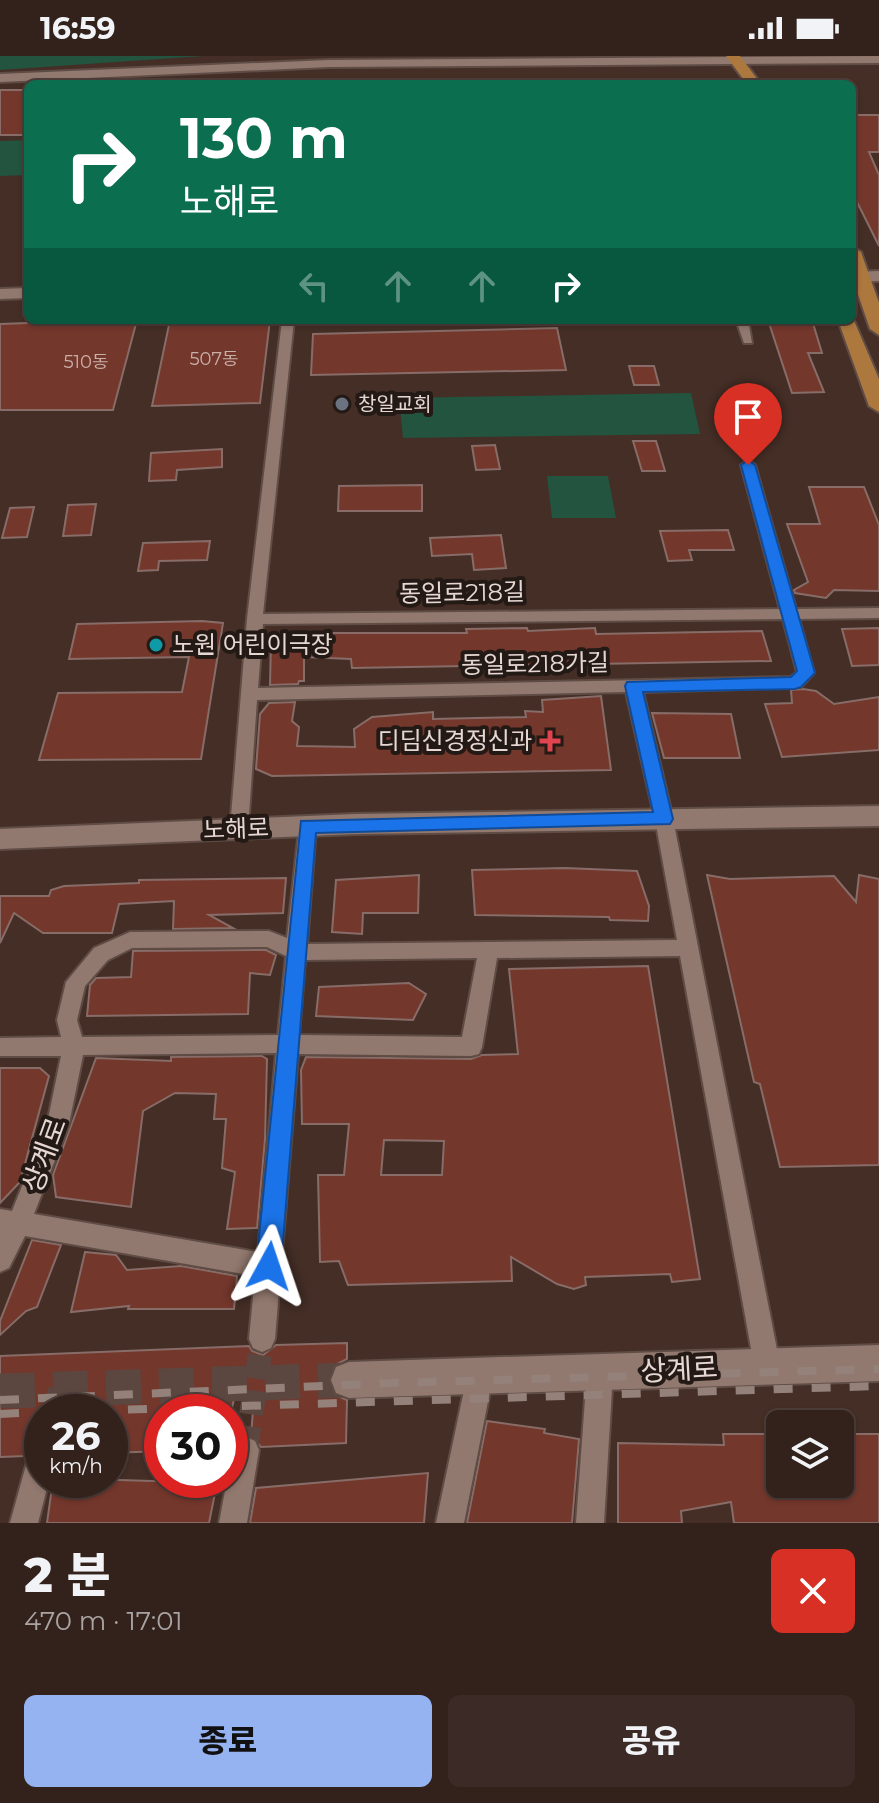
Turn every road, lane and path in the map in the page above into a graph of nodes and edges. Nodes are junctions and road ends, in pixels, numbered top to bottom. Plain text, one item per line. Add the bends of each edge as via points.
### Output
1 (735, 58) edge
2 (755, 58) edge
3 (829, 58) edge
4 (879, 59) edge
5 (767, 73) dead end
6 (0, 78) edge
7 (751, 80) edge
8 (864, 277) edge
9 (24, 293) edge
10 (0, 294) edge
11 (288, 324) edge
12 (743, 324) edge
13 (848, 324) edge
14 (879, 329) edge
15 (748, 340) dead end
16 (879, 406) edge
17 (748, 465) dead end
18 (879, 613) edge
19 (790, 614) junction
20 (255, 619) junction
21 (633, 686) junction
22 (248, 694) junction
23 (879, 816) edge
24 (664, 819) junction
25 (307, 826) junction
26 (239, 829) junction
27 (0, 839) edge
28 (688, 948) junction
29 (297, 952) junction
30 (488, 952) junction
31 (287, 1044) junction
32 (74, 1046) junction
33 (0, 1047) edge
34 (10, 1221) edge
35 (0, 1260) edge
36 (269, 1266) junction
37 (262, 1339) tunnel mouth
38 (879, 1363) edge
39 (767, 1365) junction
40 (600, 1372) junction
41 (480, 1376) junction
42 (349, 1380) tunnel mouth
43 (31, 1498) edge
44 (237, 1498) edge
45 (24, 1523) edge
46 (233, 1523) edge
47 (450, 1523) edge
48 (590, 1523) edge

1 - 2 main road
1 - 6 main road via 110,69
1 - 7 main road
2 - 3 main road
2 - 5 main road
3 - 4 main road
8 - 14 main road
9 - 10 main road
11 - 20 street
12 - 15 street
13 - 16 main road
17 - 19 street
18 - 19 street, 동일로218길
19 - 20 street, 동일로218길
19 - 21 street, 동일로218가길 via 806,673 795,683
20 - 22 street
21 - 22 street, 동일로218가길
21 - 24 street
22 - 26 street
23 - 24 main road, 노해로
24 - 25 main road, 노해로
24 - 28 street
25 - 26 main road, 노해로
25 - 29 street
26 - 27 main road, 노해로
28 - 30 street, 상계로
28 - 39 street
29 - 30 street, 상계로
29 - 31 street
29 - 32 street, 상계로 via 269,939 130,940 101,954 76,982 67,1020
30 - 31 street via 471,1047
31 - 32 street
31 - 36 street
32 - 33 street
32 - 34 street, 상계로 via 58,1124
34 - 35 street, 상계로
34 - 36 street
36 - 37 street
38 - 39 main road, 상계로
39 - 40 main road, 상계로
40 - 41 main road, 상계로
40 - 48 street
41 - 42 main road, 상계로
41 - 47 street
43 - 45 street
44 - 46 street

